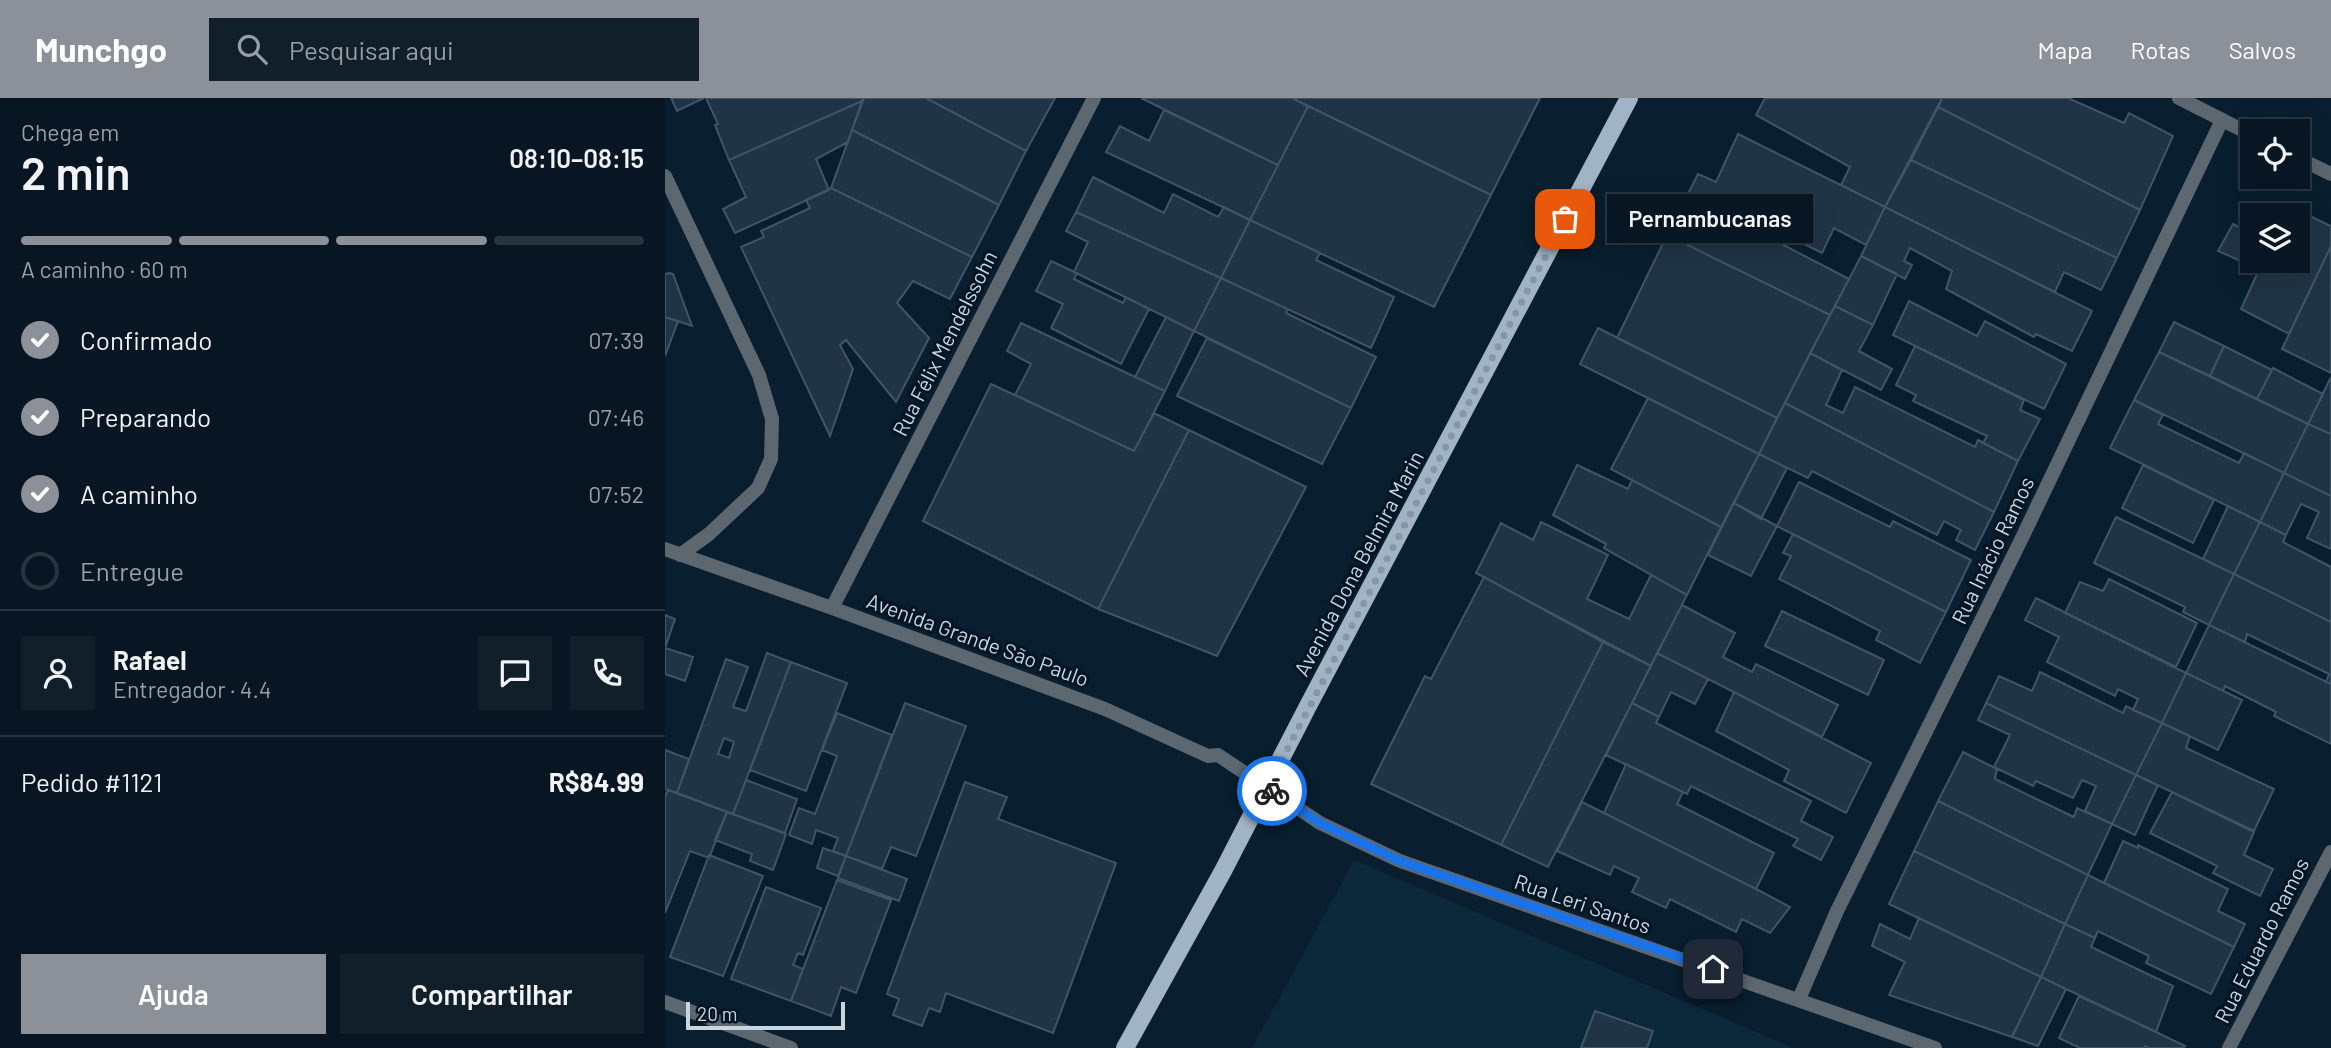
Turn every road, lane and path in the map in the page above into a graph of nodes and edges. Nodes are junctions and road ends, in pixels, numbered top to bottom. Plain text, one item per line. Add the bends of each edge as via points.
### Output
1 (1094, 98) edge
2 (1629, 98) edge
3 (2179, 98) edge
4 (2222, 120) junction
5 (2240, 129) edge
6 (2310, 164) edge
7 (2331, 174) edge
8 (665, 176) edge
9 (665, 549) edge
10 (680, 555) junction
11 (832, 608) junction
12 (1267, 788) junction
13 (2331, 852) edge
14 (1799, 999) junction
15 (665, 1002) edge
16 (791, 1048) edge
17 (1125, 1048) edge
18 (1935, 1048) edge
19 (2229, 1048) edge

1 - 11 street, Rua Félix Mendelssohn
2 - 12 main road, Avenida Dona Belmira Marin
3 - 4 street
4 - 5 street
4 - 14 street, Rua Inácio Ramos via 1837,911
6 - 7 street
8 - 10 street via 759,375 772,419 771,459 758,488
9 - 10 street, Avenida Grande São Paulo
10 - 11 street, Avenida Grande São Paulo
11 - 12 street, Avenida Grande São Paulo via 1105,709 1208,756 1218,755
12 - 14 street, Rua Leri Santos via 1320,823 1400,861
12 - 17 main road, Avenida Dona Belmira Marin
13 - 19 street, Rua Eduardo Ramos
14 - 18 street, Rua Leri Santos
15 - 16 street

